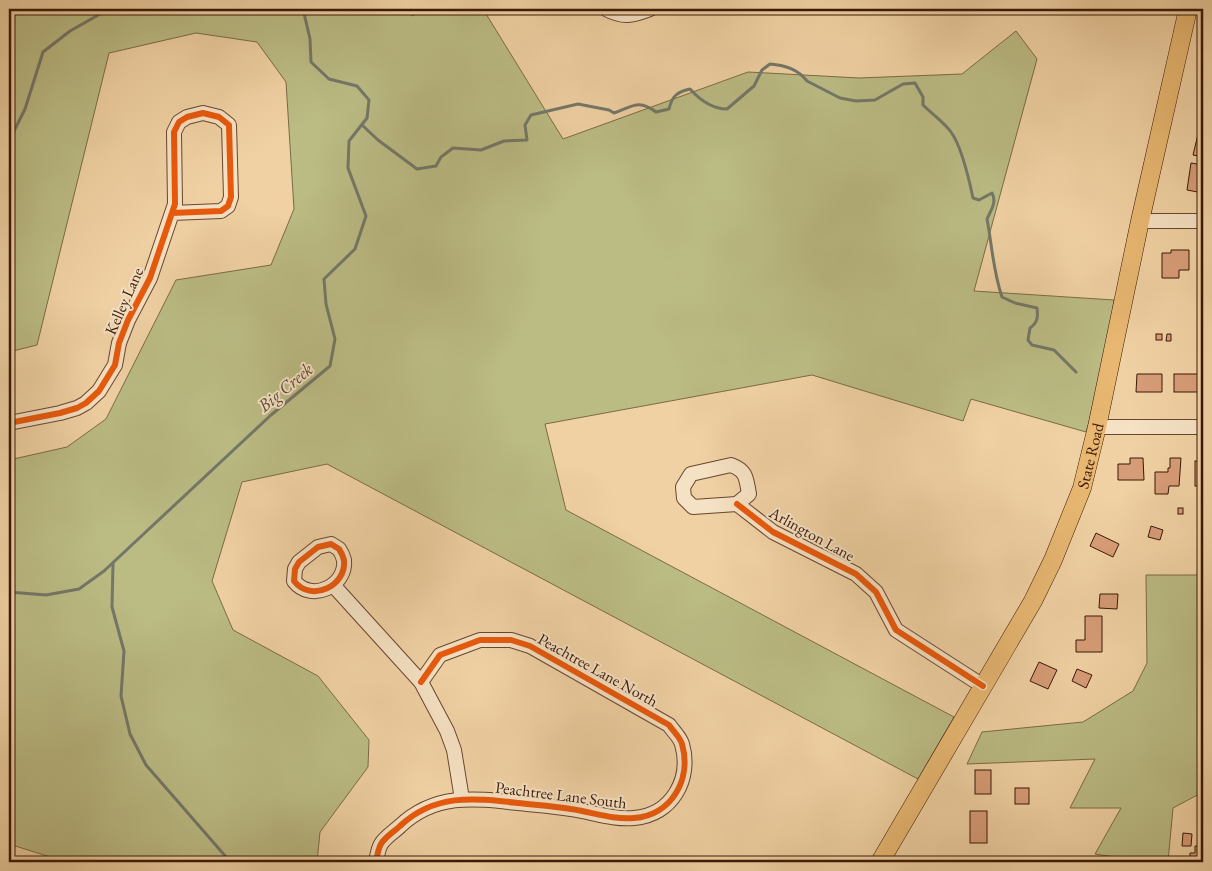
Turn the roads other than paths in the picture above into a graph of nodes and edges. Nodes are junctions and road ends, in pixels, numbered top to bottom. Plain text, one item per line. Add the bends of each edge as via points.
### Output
1 (606, 9) edge
2 (650, 9) edge
3 (1188, 9) edge
4 (172, 213) junction
5 (1140, 221) junction
6 (1203, 221) edge
7 (9, 423) edge
8 (1097, 427) junction
9 (1203, 427) edge
10 (738, 504) junction
11 (333, 585) dead end
12 (421, 682) junction
13 (983, 686) junction
14 (685, 768) joint
15 (462, 799) junction
16 (376, 862) edge
17 (880, 862) edge

1 - 2 street via 628,15
3 - 5 main road, State Road
4 - 4 street, Kelley Lane via 221,211 228,206 231,197 229,125 219,117 203,113 187,117 179,122 174,132 175,204
4 - 7 street, Kelley Lane via 150,278 119,343 116,365 99,391 77,408
5 - 6 street
5 - 8 main road, State Road
8 - 9 street
8 - 13 main road, State Road via 1082,488 1053,560
10 - 10 street via 693,507 684,498 683,487 691,474 731,465 741,469 746,478 748,494
10 - 13 street, Arlington Lane via 773,532 856,574 876,592 896,630
11 - 12 street
12 - 14 street, Peachtree Lane North via 440,655 480,640 511,640 530,646 669,725 682,742
12 - 15 street via 454,750
13 - 17 main road, State Road
14 - 15 street, Peachtree Lane South via 682,783 670,802 654,814 635,818 615,818 486,799
15 - 16 street, Peachtree Lane South via 437,803 411,816 381,844

